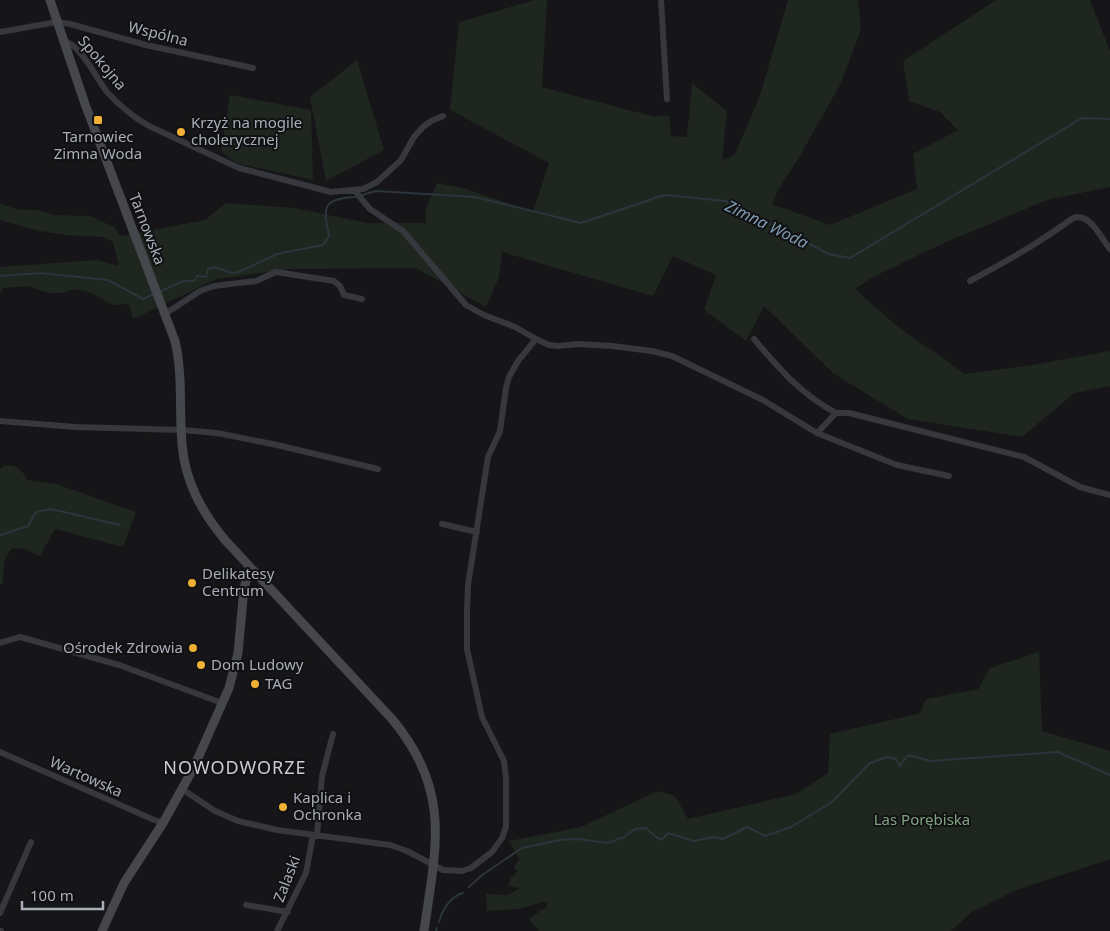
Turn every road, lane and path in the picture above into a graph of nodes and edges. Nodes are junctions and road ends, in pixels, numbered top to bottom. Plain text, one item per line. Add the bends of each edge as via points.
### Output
1 (50, 0) edge
2 (661, 0) edge
3 (57, 22) junction
4 (0, 32) edge
5 (63, 41) junction
6 (253, 68) dead end
7 (668, 99) dead end
8 (443, 116) dead end
9 (354, 190) junction
10 (1110, 249) edge
11 (970, 281) dead end
12 (362, 299) dead end
13 (165, 314) junction
14 (536, 339) junction
15 (754, 339) dead end
16 (836, 413) junction
17 (0, 421) edge
18 (182, 430) junction
19 (818, 433) junction
20 (378, 469) dead end
21 (950, 476) dead end
22 (1110, 495) edge
23 (442, 524) dead end
24 (477, 532) junction
25 (253, 571) junction
26 (0, 643) edge
27 (222, 703) junction
28 (333, 734) dead end
29 (0, 752) edge
30 (182, 789) junction
31 (163, 823) junction
32 (315, 835) junction
33 (31, 842) dead end
34 (433, 866) junction
35 (246, 904) dead end
36 (288, 912) junction
37 (0, 913) edge
38 (102, 931) edge
39 (277, 931) edge
40 (424, 931) edge

1 - 3 main road, Tarnowska
2 - 7 street
3 - 4 street
3 - 5 main road, Tarnowska
3 - 6 street, Wspólna
5 - 9 street, Spokojna via 76,48 106,90 138,120 238,168 331,192
5 - 13 main road, Tarnowska
8 - 9 street, Spokojna via 423,127 401,160 384,177 370,186
9 - 14 street via 370,209 402,231 466,304
10 - 11 street via 1087,220 1077,216 1016,256
12 - 13 street via 344,296 334,281 276,272 256,281 200,291
13 - 18 main road, Tarnowska via 180,362
14 - 19 street via 549,345 612,346 652,350 672,356 763,400
14 - 24 street via 513,369 506,388 500,431 488,457
15 - 16 street via 805,394
16 - 19 street
16 - 22 street via 883,421 1024,457 1080,487
17 - 18 street
18 - 20 street via 217,433
18 - 25 main road, Tarnowska via 184,459 203,511
19 - 21 street via 897,465
23 - 24 street
24 - 34 street via 468,585 467,649 482,717 504,760 506,828 492,852 471,868 455,872
25 - 27 main road via 244,588 234,674
25 - 34 main road, Tarnowska via 392,719 418,755 435,814
26 - 27 street via 20,637 119,665
27 - 30 main road
28 - 32 street, Zalaski via 322,776
29 - 31 street, Wartowska
30 - 31 main road
30 - 32 street via 226,817 277,830
31 - 38 main road via 124,883
32 - 34 street via 390,845
32 - 36 street, Zalaski via 306,873
33 - 37 street
34 - 40 main road, Tarnowska
35 - 36 street
36 - 39 street, Zalaski

